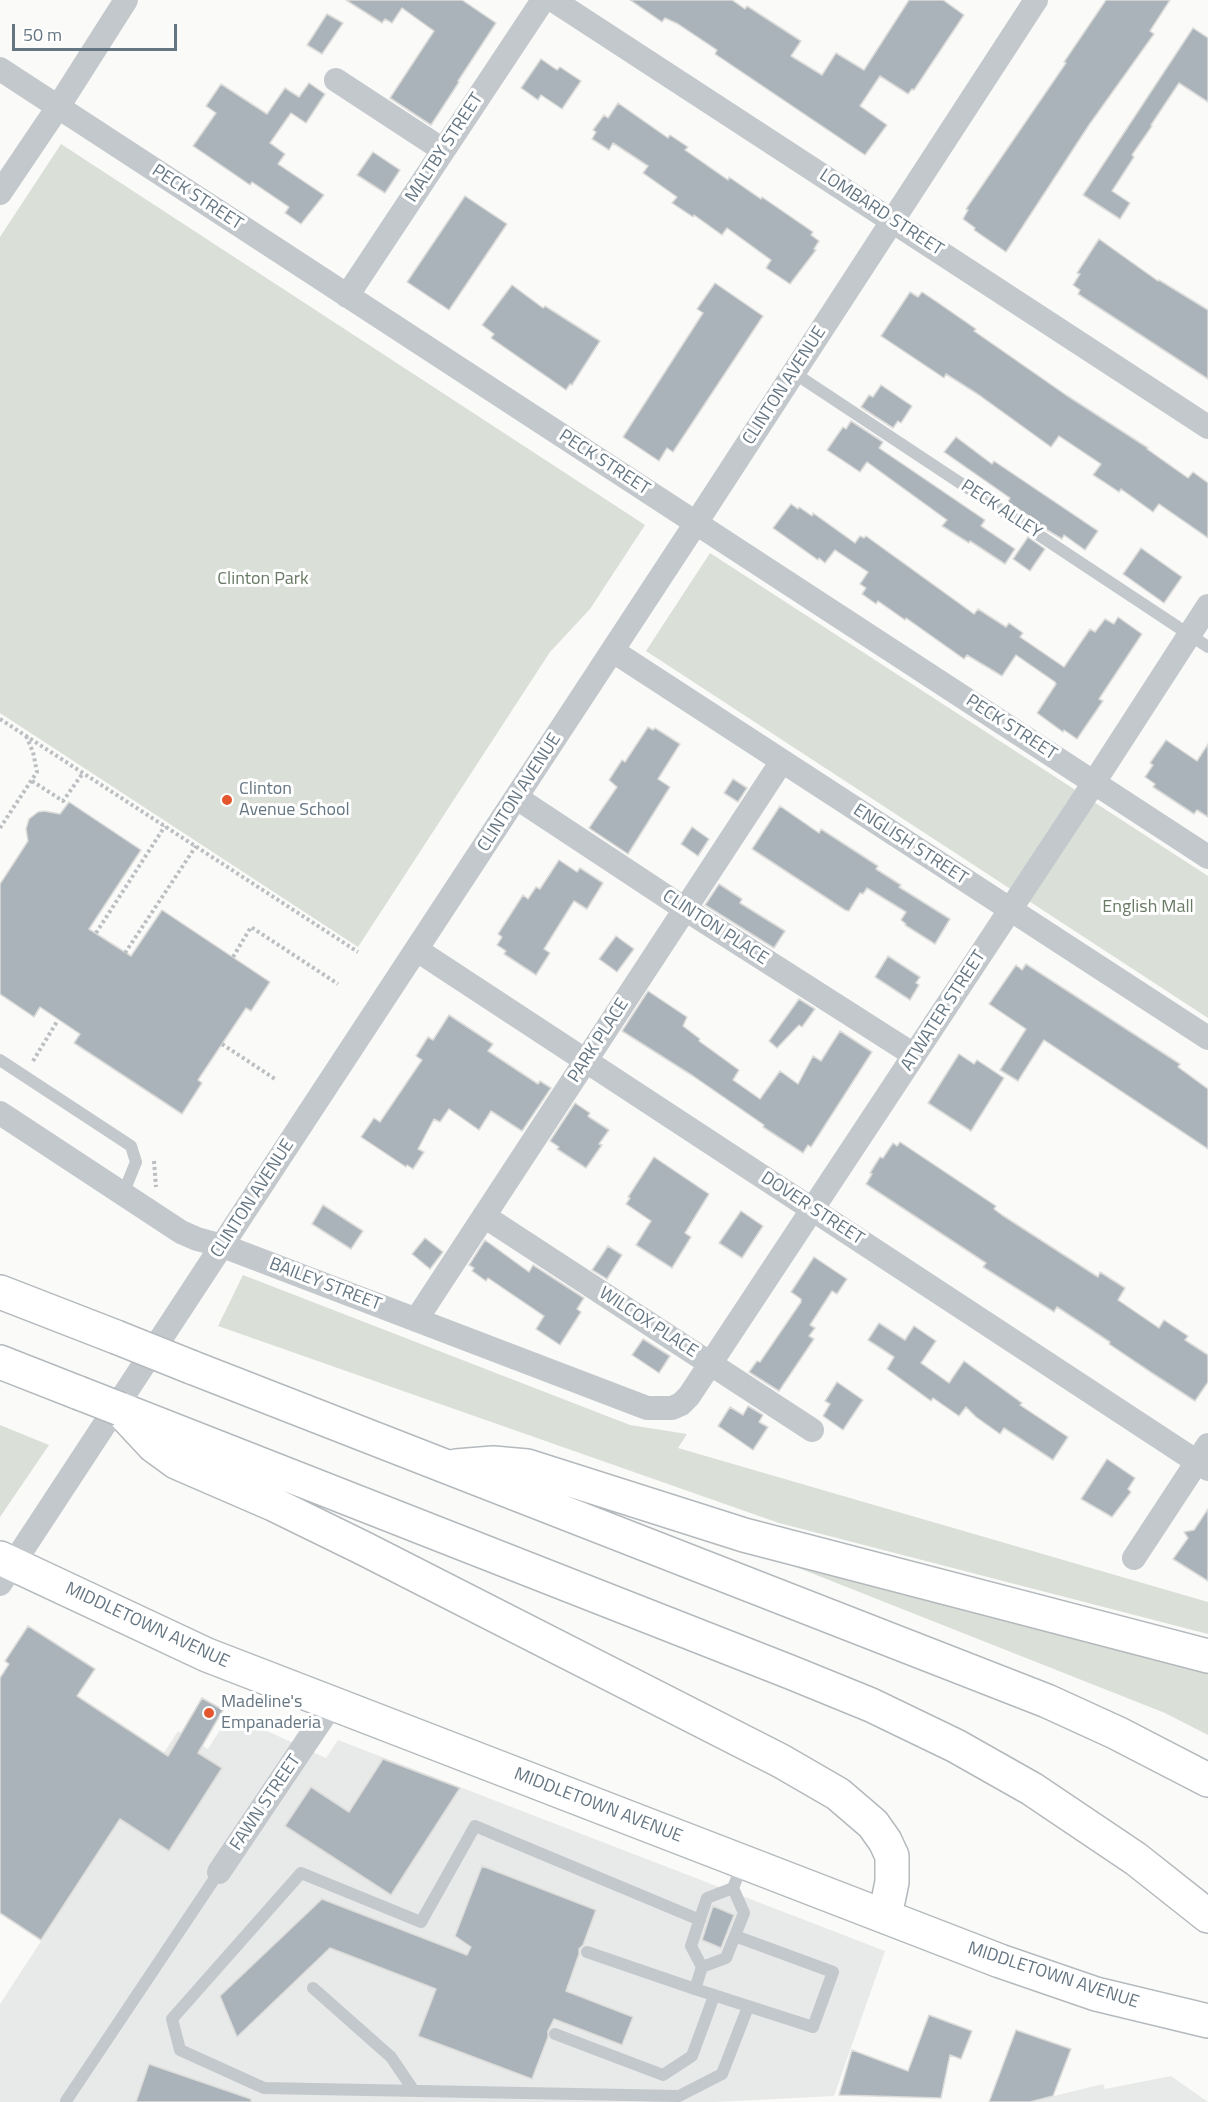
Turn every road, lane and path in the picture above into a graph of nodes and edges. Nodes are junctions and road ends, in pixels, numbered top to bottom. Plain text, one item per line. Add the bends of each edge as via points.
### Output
1 (126, 0) edge
2 (543, 0) edge
3 (553, 0) edge
4 (1036, 0) edge
5 (0, 69) edge
6 (336, 80) dead end
7 (58, 107) junction
8 (443, 150) junction
9 (0, 193) edge
10 (893, 221) junction
11 (347, 296) junction
12 (794, 373) junction
13 (1208, 427) edge
14 (696, 524) junction
15 (1208, 606) edge
16 (1199, 641) edge
17 (613, 651) junction
18 (0, 718) edge
19 (25, 735) junction
20 (782, 761) junction
21 (82, 772) junction
22 (32, 781) junction
23 (1094, 783) junction
24 (517, 798) junction
25 (165, 826) junction
26 (0, 828) edge
27 (196, 846) junction
28 (1208, 857) edge
29 (686, 909) junction
30 (1010, 910) junction
31 (96, 933) dead end
32 (417, 950) junction
33 (358, 952) dead end
34 (125, 953) dead end
35 (232, 957) dead end
36 (338, 984) dead end
37 (58, 1020) dead end
38 (1208, 1038) edge
39 (222, 1044) dead end
40 (914, 1055) junction
41 (0, 1060) edge
42 (33, 1061) dead end
43 (586, 1061) junction
44 (275, 1079) dead end
45 (0, 1113) edge
46 (123, 1194) junction
47 (812, 1209) junction
48 (484, 1216) junction
49 (223, 1246) junction
50 (0, 1292) edge
51 (416, 1320) junction
52 (0, 1362) edge
53 (710, 1364) junction
54 (672, 1408) joint
55 (149, 1429) junction
56 (812, 1430) dead end
57 (1204, 1459) edge
58 (450, 1467) junction
59 (1134, 1558) dead end
60 (4, 1569) edge
61 (1208, 1656) edge
62 (332, 1704) junction
63 (1208, 1780) edge
64 (219, 1872) joint
65 (738, 1874) junction
66 (885, 1916) junction
67 (1208, 1916) edge
68 (700, 1920) junction
69 (735, 1936) junction
70 (587, 1952) dead end
71 (702, 1967) junction
72 (313, 1988) dead end
73 (695, 1989) junction
74 (714, 1996) junction
75 (748, 2007) junction
76 (1208, 2020) edge
77 (555, 2034) dead end
78 (414, 2091) junction
79 (66, 2101) edge

1 - 7 street
2 - 8 street, MALTBY STREET
3 - 10 street, LOMBARD STREET
4 - 10 street, CLINTON AVENUE
5 - 7 street, PECK STREET
6 - 8 street
7 - 9 street
7 - 11 street, PECK STREET
8 - 11 street, MALTBY STREET
10 - 12 street, CLINTON AVENUE
10 - 13 street, LOMBARD STREET
11 - 14 street, PECK STREET
12 - 14 street, CLINTON AVENUE
12 - 16 lane, PECK ALLEY
14 - 17 street, CLINTON AVENUE
14 - 23 street, PECK STREET
15 - 16 street, ATWATER STREET
16 - 23 street, ATWATER STREET
17 - 20 street, ENGLISH STREET
17 - 24 street, CLINTON AVENUE
18 - 19 path
19 - 21 path
19 - 22 path via 36,764
20 - 29 street, PARK PLACE
20 - 30 street, ENGLISH STREET
21 - 22 path via 63,801
21 - 25 path
22 - 26 path
23 - 28 street, PECK STREET
23 - 30 street, ATWATER STREET
24 - 29 street, CLINTON PLACE
24 - 32 street, CLINTON AVENUE
25 - 27 path
25 - 31 path
27 - 33 path
27 - 34 path
29 - 40 street, CLINTON PLACE
29 - 43 street, PARK PLACE
30 - 38 street, ENGLISH STREET
30 - 40 street, ATWATER STREET
32 - 43 street, DOVER STREET
32 - 49 street, CLINTON AVENUE
35 - 36 path via 251,927
37 - 42 path
39 - 44 path
40 - 47 street, ATWATER STREET
41 - 46 lane via 131,1146 136,1162
43 - 47 street, DOVER STREET
43 - 48 street, PARK PLACE
45 - 46 street, BAILEY STREET
46 - 49 street, BAILEY STREET via 181,1232
47 - 53 street, ATWATER STREET
47 - 57 street, DOVER STREET
48 - 51 street, PARK PLACE
48 - 53 street, WILCOX PLACE
49 - 51 street, BAILEY STREET
49 - 60 street, CLINTON AVENUE
50 - 58 main road, bridge
51 - 54 street, BAILEY STREET via 647,1408
52 - 55 main road, bridge via 120,1409
53 - 54 street, ATWATER STREET via 690,1396
53 - 56 street, WILCOX PLACE
55 - 66 main road via 164,1454 176,1462 363,1548 830,1789 866,1816 892,1856 892,1882
55 - 67 main road via 779,1667 881,1710 1032,1789 1143,1864
57 - 59 street
58 - 61 main road via 493,1463 527,1466 744,1536
58 - 63 main road via 1047,1701
60 - 62 main road, MIDDLETOWN AVENUE
62 - 64 street, FAWN STREET
62 - 65 main road, MIDDLETOWN AVENUE
64 - 79 lane
65 - 66 main road, MIDDLETOWN AVENUE
65 - 68 lane via 707,1898
65 - 69 lane via 744,1913
66 - 76 main road, MIDDLETOWN AVENUE via 1066,1985
68 - 71 lane via 691,1946
68 - 78 lane via 475,1826 421,1922 301,1873 172,2019 180,2050 264,2088
69 - 71 lane via 726,1958
69 - 75 lane via 833,1972 813,2027
70 - 73 lane
71 - 73 lane
72 - 78 lane via 391,2057
73 - 74 lane
74 - 75 lane
74 - 77 lane via 692,2056 663,2075
75 - 78 lane via 722,2074 679,2096

